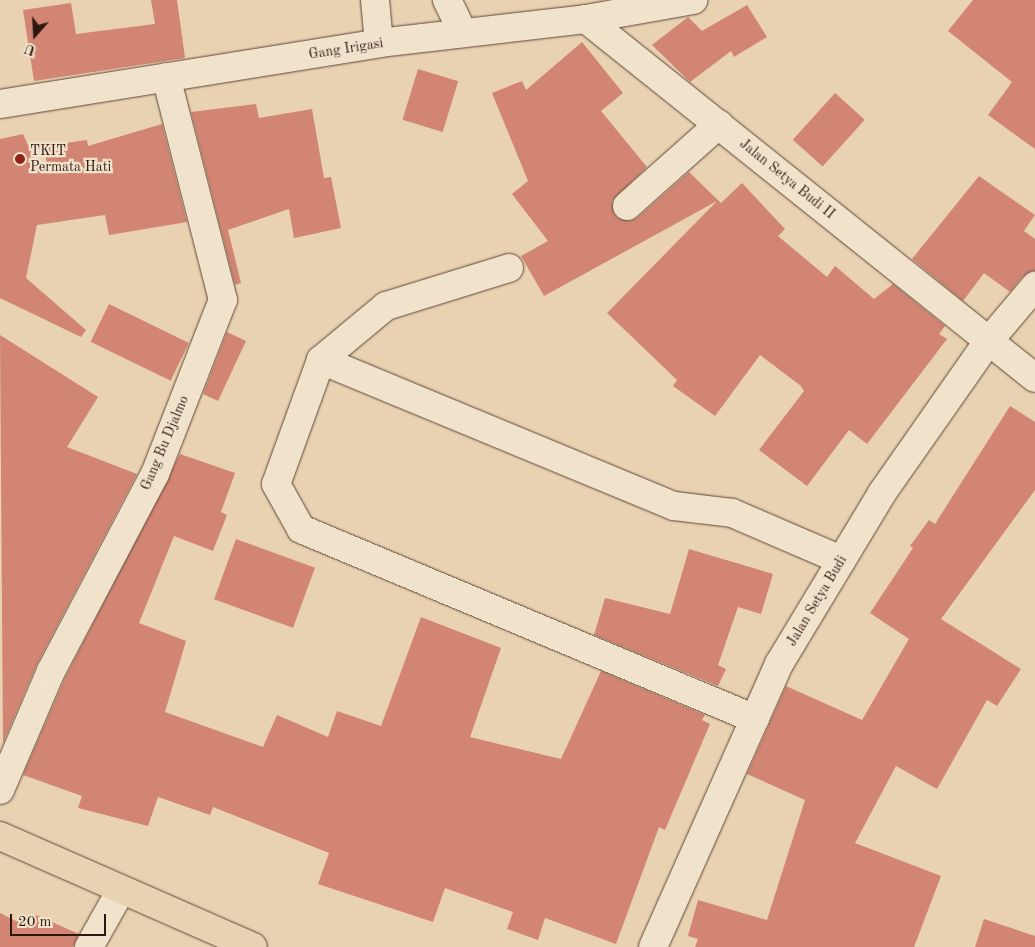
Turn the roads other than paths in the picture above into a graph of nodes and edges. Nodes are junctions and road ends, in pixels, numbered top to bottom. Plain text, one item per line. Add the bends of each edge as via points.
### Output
1 (375, 0) edge
2 (447, 0) edge
3 (693, 0) edge
4 (576, 13) edge
5 (463, 33) junction
6 (380, 43) junction
7 (166, 77) junction
8 (0, 104) edge
9 (719, 124) junction
10 (627, 206) dead end
11 (509, 268) dead end
12 (1035, 286) edge
13 (987, 343) junction
14 (321, 360) junction
15 (1035, 378) edge
16 (842, 560) junction
17 (754, 720) junction
18 (0, 790) edge
19 (0, 836) edge
20 (121, 890) junction
21 (89, 947) edge
22 (253, 947) edge
23 (653, 947) edge

1 - 6 street
2 - 5 street
3 - 4 street, Gang Irigasi
4 - 5 street, Gang Irigasi
4 - 9 street, Jalan Setya Budi II
5 - 6 street, Gang Irigasi
6 - 7 street, Gang Irigasi
7 - 8 street, Gang Irigasi
7 - 18 street, Gang Bu Djalmo via 224,300 155,474 51,671
9 - 10 street
9 - 13 street, Jalan Setya Budi II
11 - 14 street via 386,306
12 - 13 street, Jalan Setya Budi
13 - 15 street, Jalan Setya Budi II
13 - 16 street, Jalan Setya Budi via 882,493
14 - 16 street via 674,506 732,513
14 - 17 street via 276,484 301,529
16 - 17 street, Jalan Setya Budi via 779,664
17 - 23 street, Jalan Setya Budi
19 - 20 main road
20 - 21 street
20 - 22 main road

